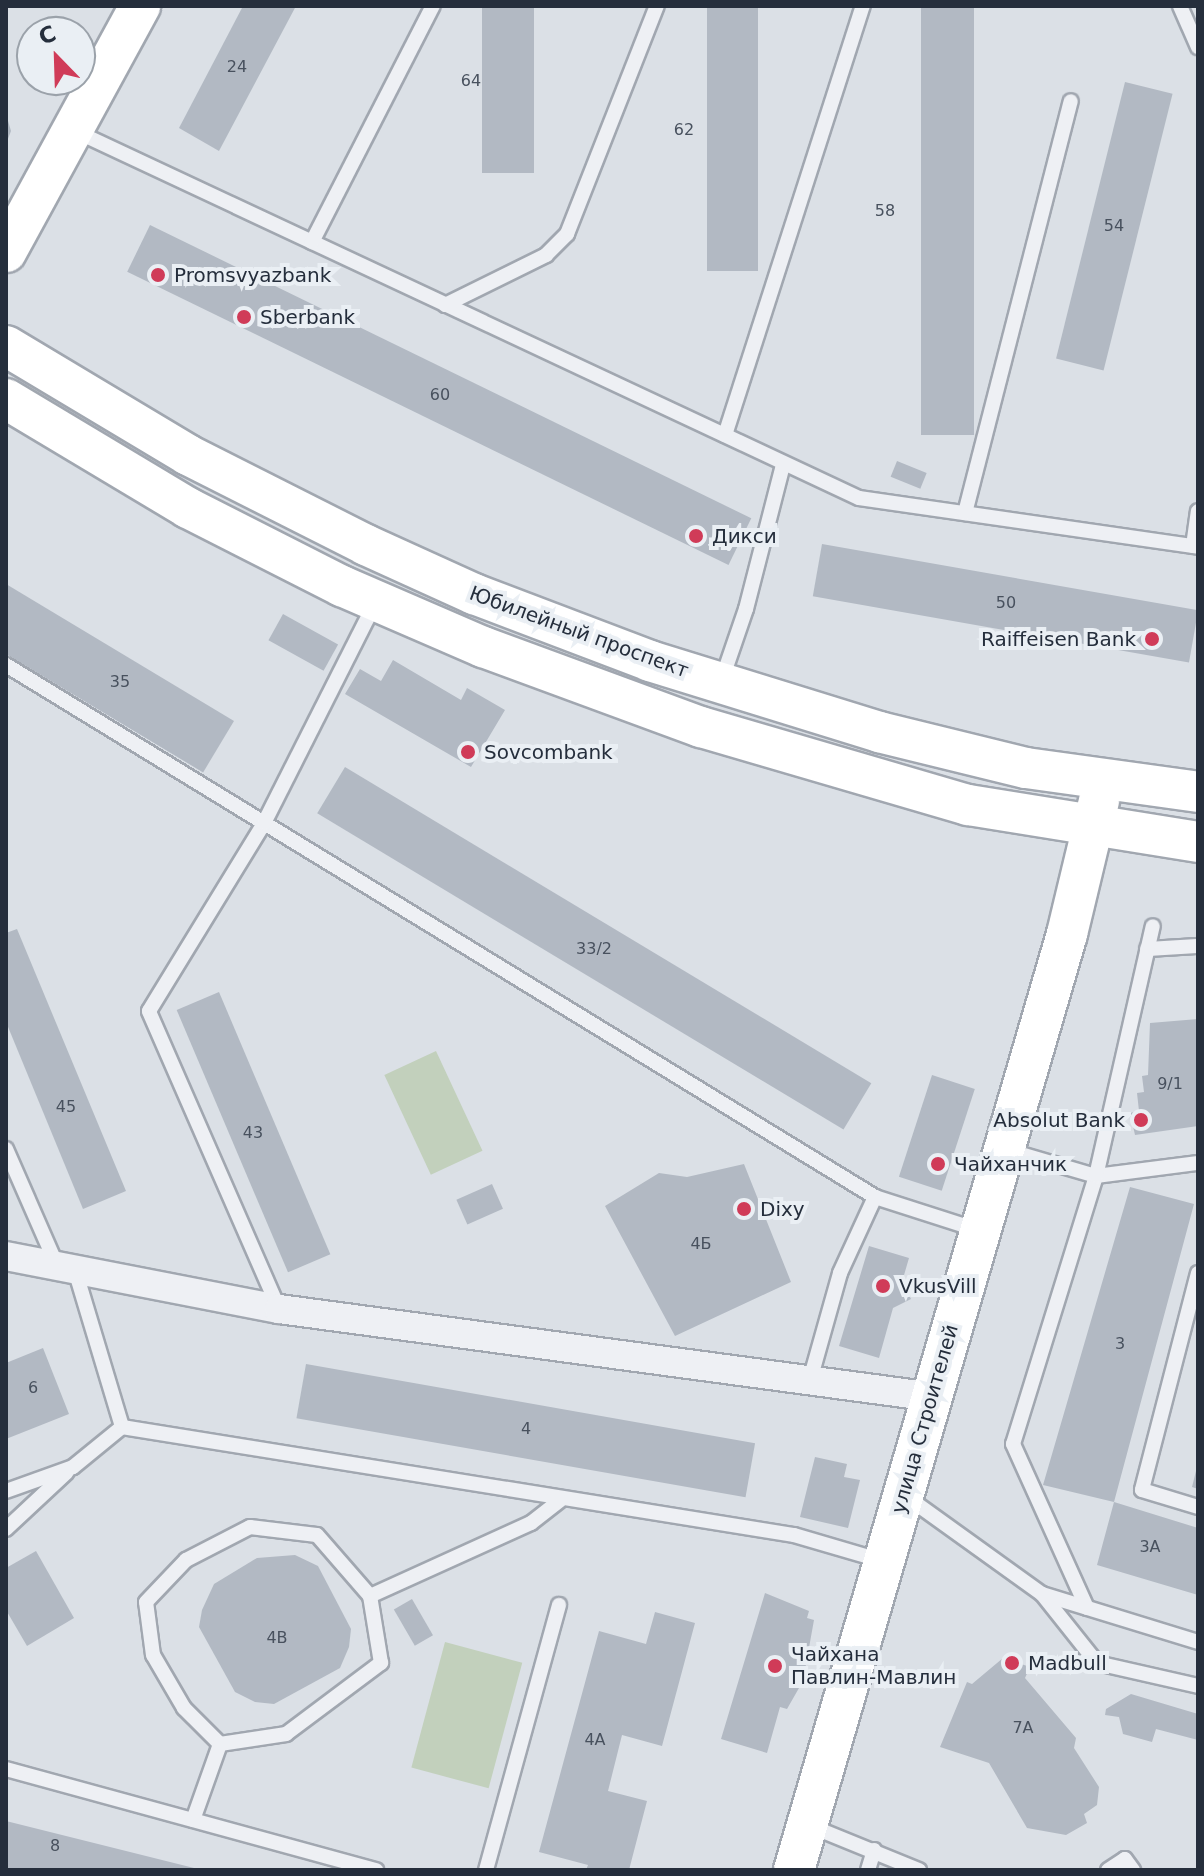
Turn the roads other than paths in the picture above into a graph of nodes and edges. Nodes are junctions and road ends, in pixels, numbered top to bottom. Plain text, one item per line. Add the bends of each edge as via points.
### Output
1 (433, 6) edge
2 (657, 6) edge
3 (863, 6) edge
4 (1180, 6) edge
5 (137, 7) edge
6 (1198, 47) edge
7 (1071, 101) dead end
8 (73, 130) junction
9 (312, 242) junction
10 (6, 252) edge
11 (445, 305) junction
12 (6, 346) edge
13 (6, 399) edge
14 (725, 435) junction
15 (783, 465) junction
16 (1198, 511) edge
17 (965, 513) junction
18 (1195, 546) edge
19 (376, 601) junction
20 (6, 665) edge
21 (720, 683) junction
22 (1104, 782) junction
23 (1198, 792) edge
24 (264, 823) junction
25 (1093, 827) junction
26 (1198, 842) edge
27 (1153, 926) dead end
28 (1198, 946) edge
29 (1147, 949) junction
30 (1003, 1148) junction
31 (6, 1149) edge
32 (1198, 1163) edge
33 (1096, 1176) junction
34 (875, 1197) junction
35 (979, 1230) junction
36 (6, 1256) edge
37 (66, 1268) junction
38 (1198, 1273) edge
39 (279, 1309) junction
40 (810, 1380) junction
41 (933, 1397) junction
42 (122, 1427) junction
43 (73, 1467) junction
44 (6, 1491) edge
45 (903, 1494) junction
46 (560, 1500) junction
47 (1198, 1507) edge
48 (6, 1529) edge
49 (883, 1561) junction
50 (1042, 1594) junction
51 (370, 1596) junction
52 (559, 1605) dead end
53 (1087, 1608) junction
54 (1198, 1642) edge
55 (1198, 1686) edge
56 (220, 1744) junction
57 (6, 1769) edge
58 (193, 1820) junction
59 (807, 1825) junction
60 (874, 1850) junction
61 (376, 1870) edge
62 (486, 1870) edge
63 (794, 1870) edge
64 (868, 1870) edge
65 (919, 1870) edge
66 (1108, 1870) edge
67 (1133, 1870) edge

1 - 9 lane
2 - 11 lane via 567,234 546,255
3 - 14 lane
4 - 6 lane
5 - 8 main road
7 - 17 lane
8 - 9 lane
8 - 10 main road
9 - 11 lane
11 - 14 lane
12 - 21 main road, Юбилейный проспект via 188,455 366,545 474,594
13 - 19 main road via 188,508
14 - 15 lane
15 - 17 lane via 859,498
15 - 21 lane via 746,609
16 - 18 lane
17 - 18 lane
19 - 24 lane
19 - 25 main road via 701,727 968,805
20 - 24 lane
21 - 22 main road, Юбилейный проспект via 879,732
22 - 23 main road, Юбилейный проспект
22 - 25 main road, улица Строителей
24 - 34 lane
24 - 39 lane via 149,1011
25 - 26 main road
25 - 30 main road, улица Строителей
27 - 29 lane
28 - 29 lane
29 - 33 lane
30 - 33 lane
30 - 35 main road, улица Строителей
31 - 37 lane
32 - 33 lane
33 - 53 lane via 1013,1444
34 - 35 lane
34 - 40 lane via 840,1273
35 - 41 main road, улица Строителей
36 - 37 street
37 - 39 street
37 - 42 lane
38 - 47 lane via 1142,1490
39 - 40 street
40 - 41 street
41 - 45 main road, улица Строителей
42 - 43 lane
42 - 46 lane
43 - 44 lane
43 - 48 lane
45 - 49 main road, улица Строителей
45 - 50 lane
46 - 49 lane via 794,1535
46 - 51 lane via 531,1523
49 - 59 main road, улица Строителей
50 - 53 lane
50 - 55 lane via 1097,1663
51 - 56 lane via 381,1663 286,1734
51 - 56 lane via 317,1535 250,1527 186,1560 146,1602 153,1655 184,1708
52 - 62 lane
53 - 54 lane
56 - 58 lane
57 - 58 lane
58 - 61 lane
59 - 60 lane
59 - 63 main road, улица Строителей
60 - 64 lane
60 - 65 lane
66 - 67 lane via 1125,1859

